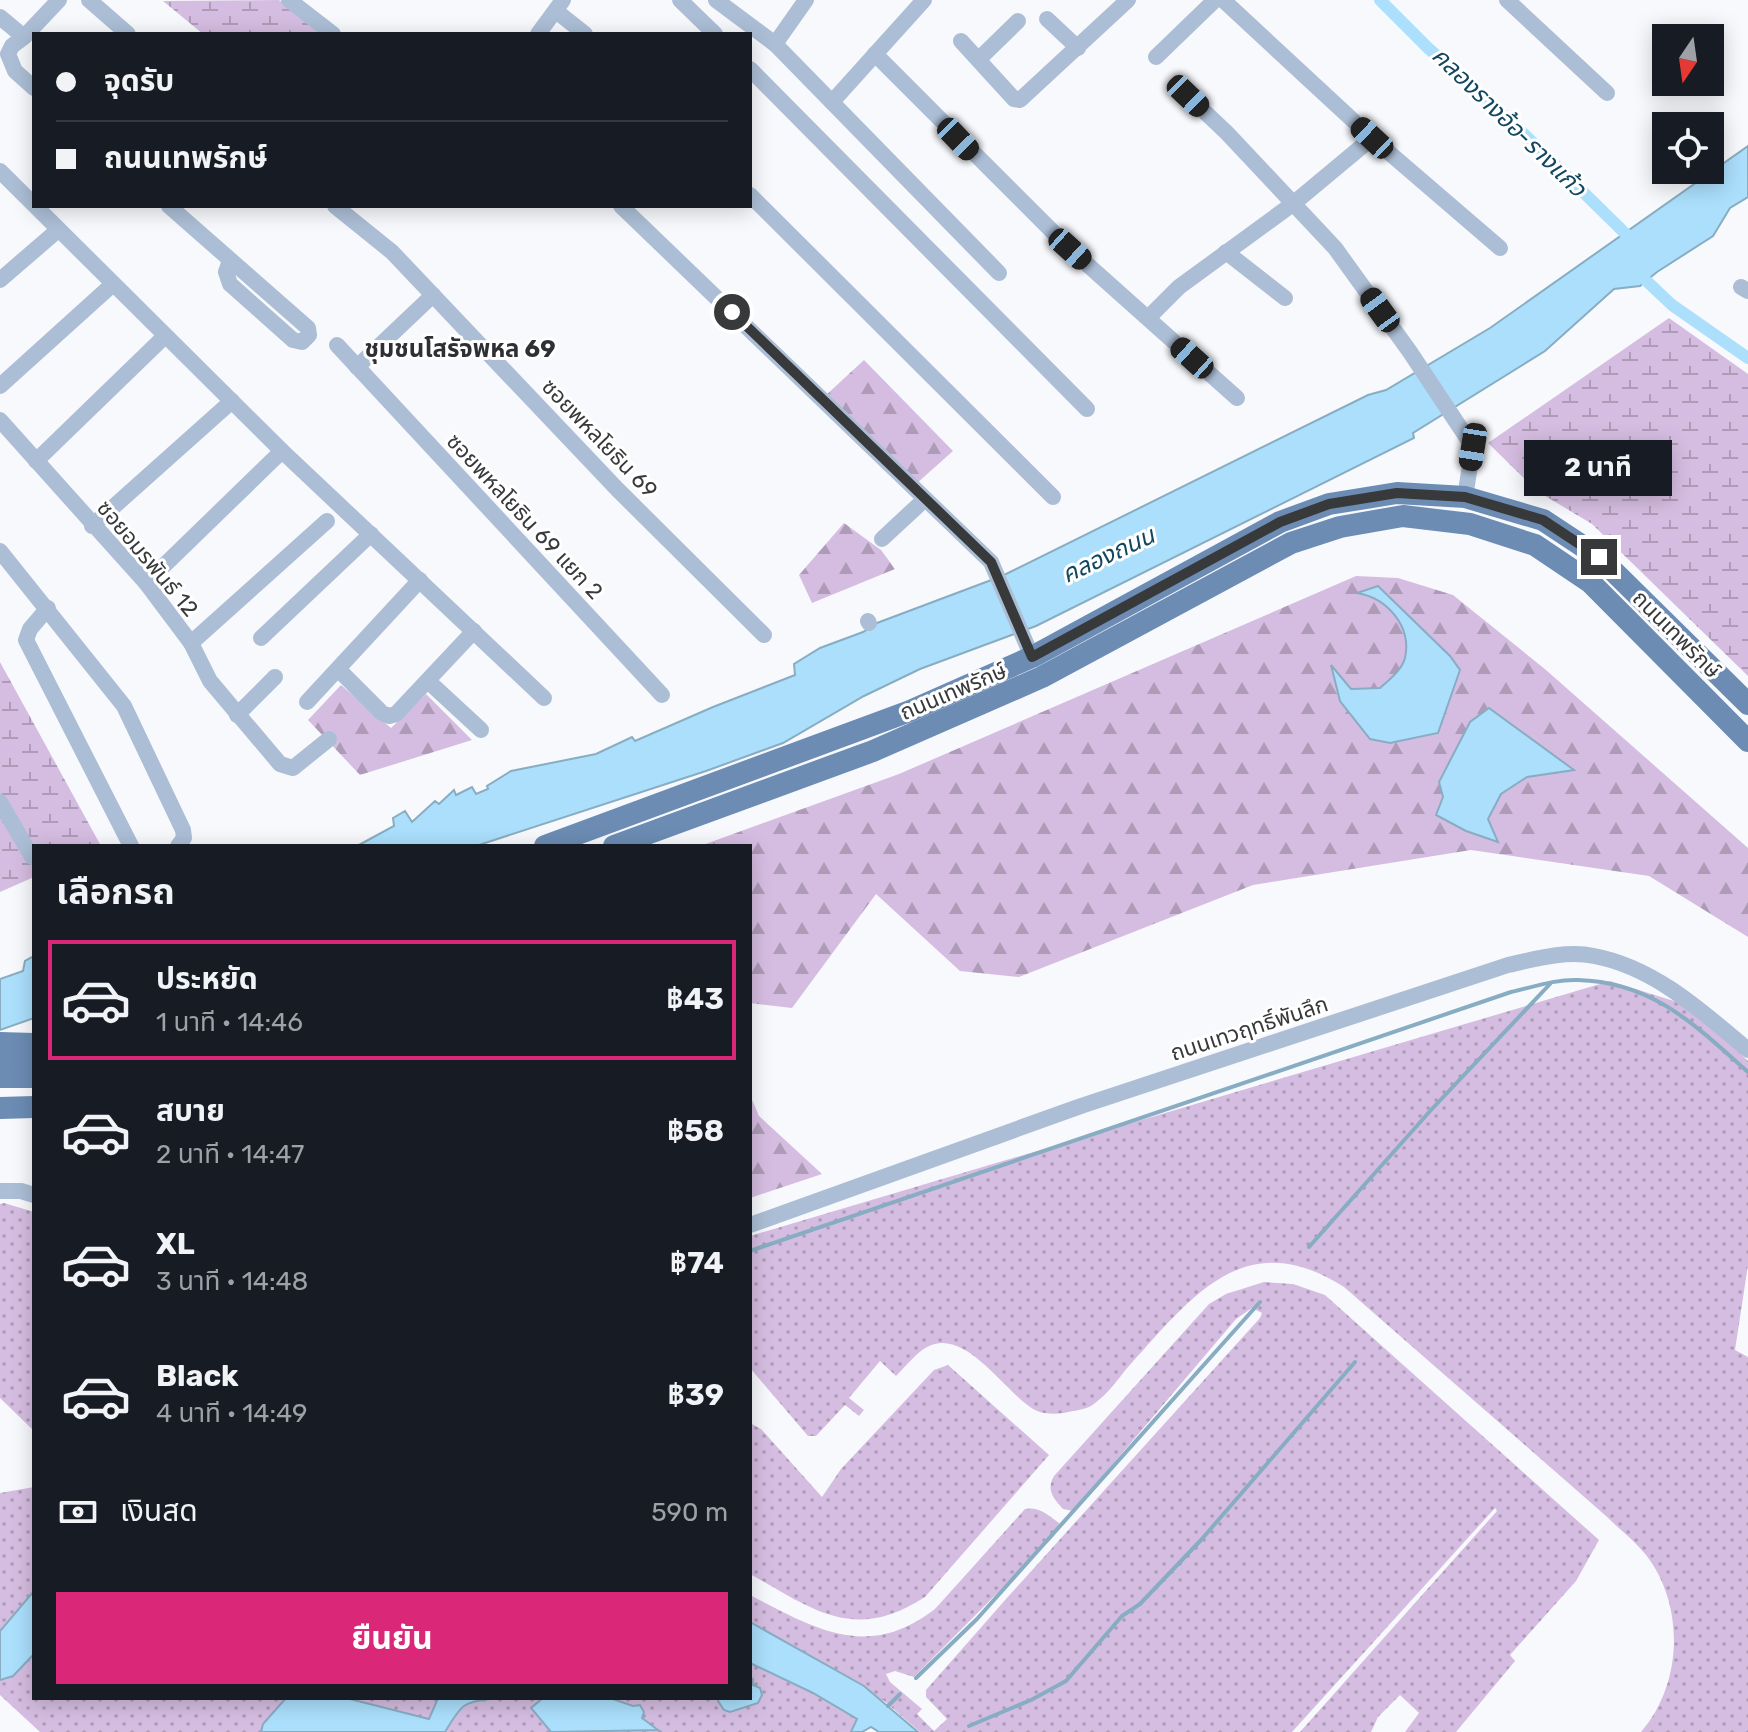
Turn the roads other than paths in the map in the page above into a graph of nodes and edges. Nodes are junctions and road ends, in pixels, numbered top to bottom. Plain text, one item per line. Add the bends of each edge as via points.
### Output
1 (59, 0) edge
2 (89, 0) edge
3 (289, 0) edge
4 (680, 0) edge
5 (716, 0) edge
6 (806, 0) edge
7 (924, 0) edge
8 (1128, 0) edge
9 (1215, 0) edge
10 (1223, 0) edge
11 (1507, 0) edge
12 (559, 5) edge
13 (0, 17) edge
14 (1047, 19) dead end
15 (1018, 21) dead end
16 (126, 32) edge
17 (330, 32) edge
18 (539, 32) edge
19 (583, 32) edge
20 (713, 32) edge
21 (24, 37) junction
22 (961, 41) dead end
23 (775, 44) junction
24 (1078, 48) junction
25 (875, 54) junction
26 (1156, 57) dead end
27 (979, 59) junction
28 (752, 71) edge
29 (32, 86) edge
30 (1607, 93) dead end
31 (1188, 96) dead end
32 (832, 102) junction
33 (1372, 138) junction
34 (0, 171) edge
35 (752, 197) edge
36 (1294, 203) junction
37 (32, 204) edge
38 (36, 208) edge
39 (171, 208) edge
40 (337, 208) edge
41 (623, 208) edge
42 (58, 230) junction
43 (1500, 248) dead end
44 (1226, 252) junction
45 (230, 260) junction
46 (999, 273) dead end
47 (0, 280) edge
48 (113, 284) junction
49 (433, 295) junction
50 (1285, 298) dead end
51 (1148, 318) junction
52 (164, 337) junction
53 (337, 345) dead end
54 (357, 367) junction
55 (0, 386) edge
56 (1237, 398) dead end
57 (232, 401) junction
58 (1087, 409) dead end
59 (0, 420) edge
60 (282, 451) junction
61 (36, 461) junction
62 (1053, 497) dead end
63 (1465, 497) junction
64 (924, 500) junction
65 (327, 521) dead end
66 (92, 526) junction
67 (371, 534) junction
68 (882, 539) dead end
69 (0, 551) edge
70 (420, 580) junction
71 (146, 583) junction
72 (48, 608) junction
73 (474, 631) junction
74 (764, 635) dead end
75 (261, 638) dead end
76 (191, 643) junction
77 (1028, 647) junction
78 (339, 670) junction
79 (275, 677) dead end
80 (429, 682) junction
81 (662, 695) dead end
82 (544, 698) dead end
83 (307, 702) dead end
84 (1748, 704) edge
85 (237, 715) junction
86 (481, 730) dead end
87 (329, 739) dead end
88 (1748, 741) edge
89 (0, 802) edge
90 (130, 844) edge
91 (180, 844) edge
92 (550, 844) edge
93 (619, 844) edge
94 (32, 857) dead end
95 (32, 1042) edge
96 (0, 1043) edge
97 (32, 1045) edge
98 (1748, 1050) edge
99 (0, 1059) edge
100 (32, 1060) edge
101 (32, 1072) edge
102 (32, 1076) edge
103 (0, 1077) edge
104 (32, 1107) edge
105 (0, 1108) edge
106 (0, 1191) edge
107 (32, 1194) edge
108 (752, 1224) edge

1 - 21 street
2 - 16 street
3 - 17 street
4 - 20 street
5 - 23 street
6 - 23 street
7 - 25 street
8 - 24 street
9 - 26 street
10 - 33 street
11 - 30 street
12 - 18 street
12 - 19 street
13 - 21 street
14 - 24 street
15 - 27 street
21 - 29 street via 8,54 15,71
22 - 27 street
23 - 32 street
24 - 27 street via 1020,100
25 - 32 street
25 - 51 street via 1070,249
28 - 58 street
31 - 36 street
32 - 46 street
33 - 36 street
33 - 43 street
34 - 37 street
35 - 62 street
36 - 44 street
36 - 63 street via 1335,248 1473,447
38 - 42 street
39 - 45 street
40 - 49 street, ซอยพหลโยธิน 69 via 392,252
41 - 64 street
42 - 47 street
42 - 48 street
44 - 50 street
44 - 51 street
45 - 45 street via 308,328 302,342 293,340 230,284
48 - 52 street
48 - 55 street
49 - 54 street
49 - 74 street, ซอยพหลโยธิน 69
51 - 56 street
52 - 57 street
52 - 61 street
53 - 54 street, ซอยพหลโยธิน 69 แยก 2
54 - 81 street, ซอยพหลโยธิน 69 แยก 2
57 - 60 street
57 - 66 street
59 - 61 street, ซอยอมรพันธ์ 12
60 - 67 street
60 - 71 street
61 - 66 street, ซอยอมรพันธ์ 12
63 - 77 main road, ถนนเทพรักษ์ via 1397,493 1329,504 1280,522
63 - 84 main road, ถนนเทพรักษ์ via 1543,520 1599,557
64 - 68 street
64 - 77 street via 991,562
65 - 76 street
66 - 71 street, ซอยอมรพันธ์ 12
67 - 70 street
67 - 75 street
69 - 72 street
70 - 73 street
70 - 78 street
71 - 76 street, ซอยอมรพันธ์ 12
72 - 90 street via 26,640
72 - 91 street via 124,706 183,830
73 - 80 street
73 - 82 street
76 - 85 street, ซอยอมรพันธ์ 12 via 210,681
77 - 92 main road, ถนนเทพรักษ์ via 910,711
78 - 80 street via 389,716
78 - 83 street
79 - 85 street
80 - 86 street
85 - 87 street, ซอยอมรพันธ์ 12 via 286,767 293,768
88 - 93 main road, ถนนเทพรักษ์ via 1590,582 1535,545 1470,524 1403,516 1340,527 1291,543 1042,677 873,751
89 - 94 street
95 - 96 main road, bridge
97 - 101 main road
98 - 108 street, ถนนเทวฤทธิ์พันลึก via 1691,1002 1634,969 1593,955 1552,956 1508,965 1096,1101
99 - 100 main road, bridge
102 - 103 main road
104 - 105 main road
106 - 107 street

